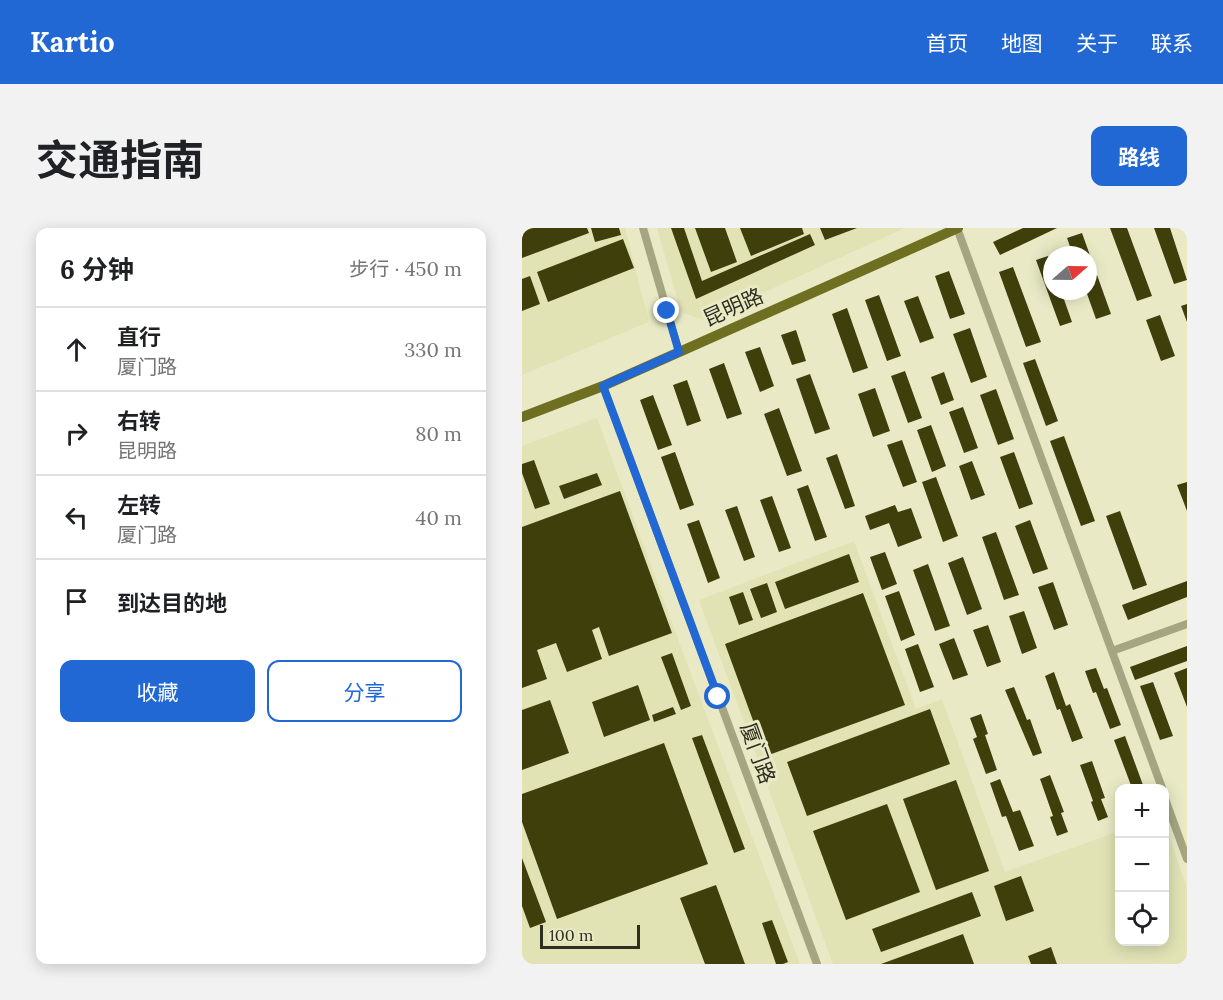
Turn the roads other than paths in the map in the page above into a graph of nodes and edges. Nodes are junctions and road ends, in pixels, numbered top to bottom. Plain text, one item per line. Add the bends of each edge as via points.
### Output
1 (643, 228) edge
2 (957, 228) edge
3 (679, 352) junction
4 (603, 386) junction
5 (522, 417) edge
6 (1187, 624) edge
7 (1112, 651) junction
8 (1160, 784) edge
9 (1169, 810) edge
10 (1187, 859) edge
11 (817, 964) edge

1 - 3 street
2 - 3 main road, 昆明路
2 - 7 street
3 - 4 main road, 昆明路
4 - 5 main road, 昆明路
4 - 11 street, 厦门路
6 - 7 street
7 - 8 street
9 - 10 street

